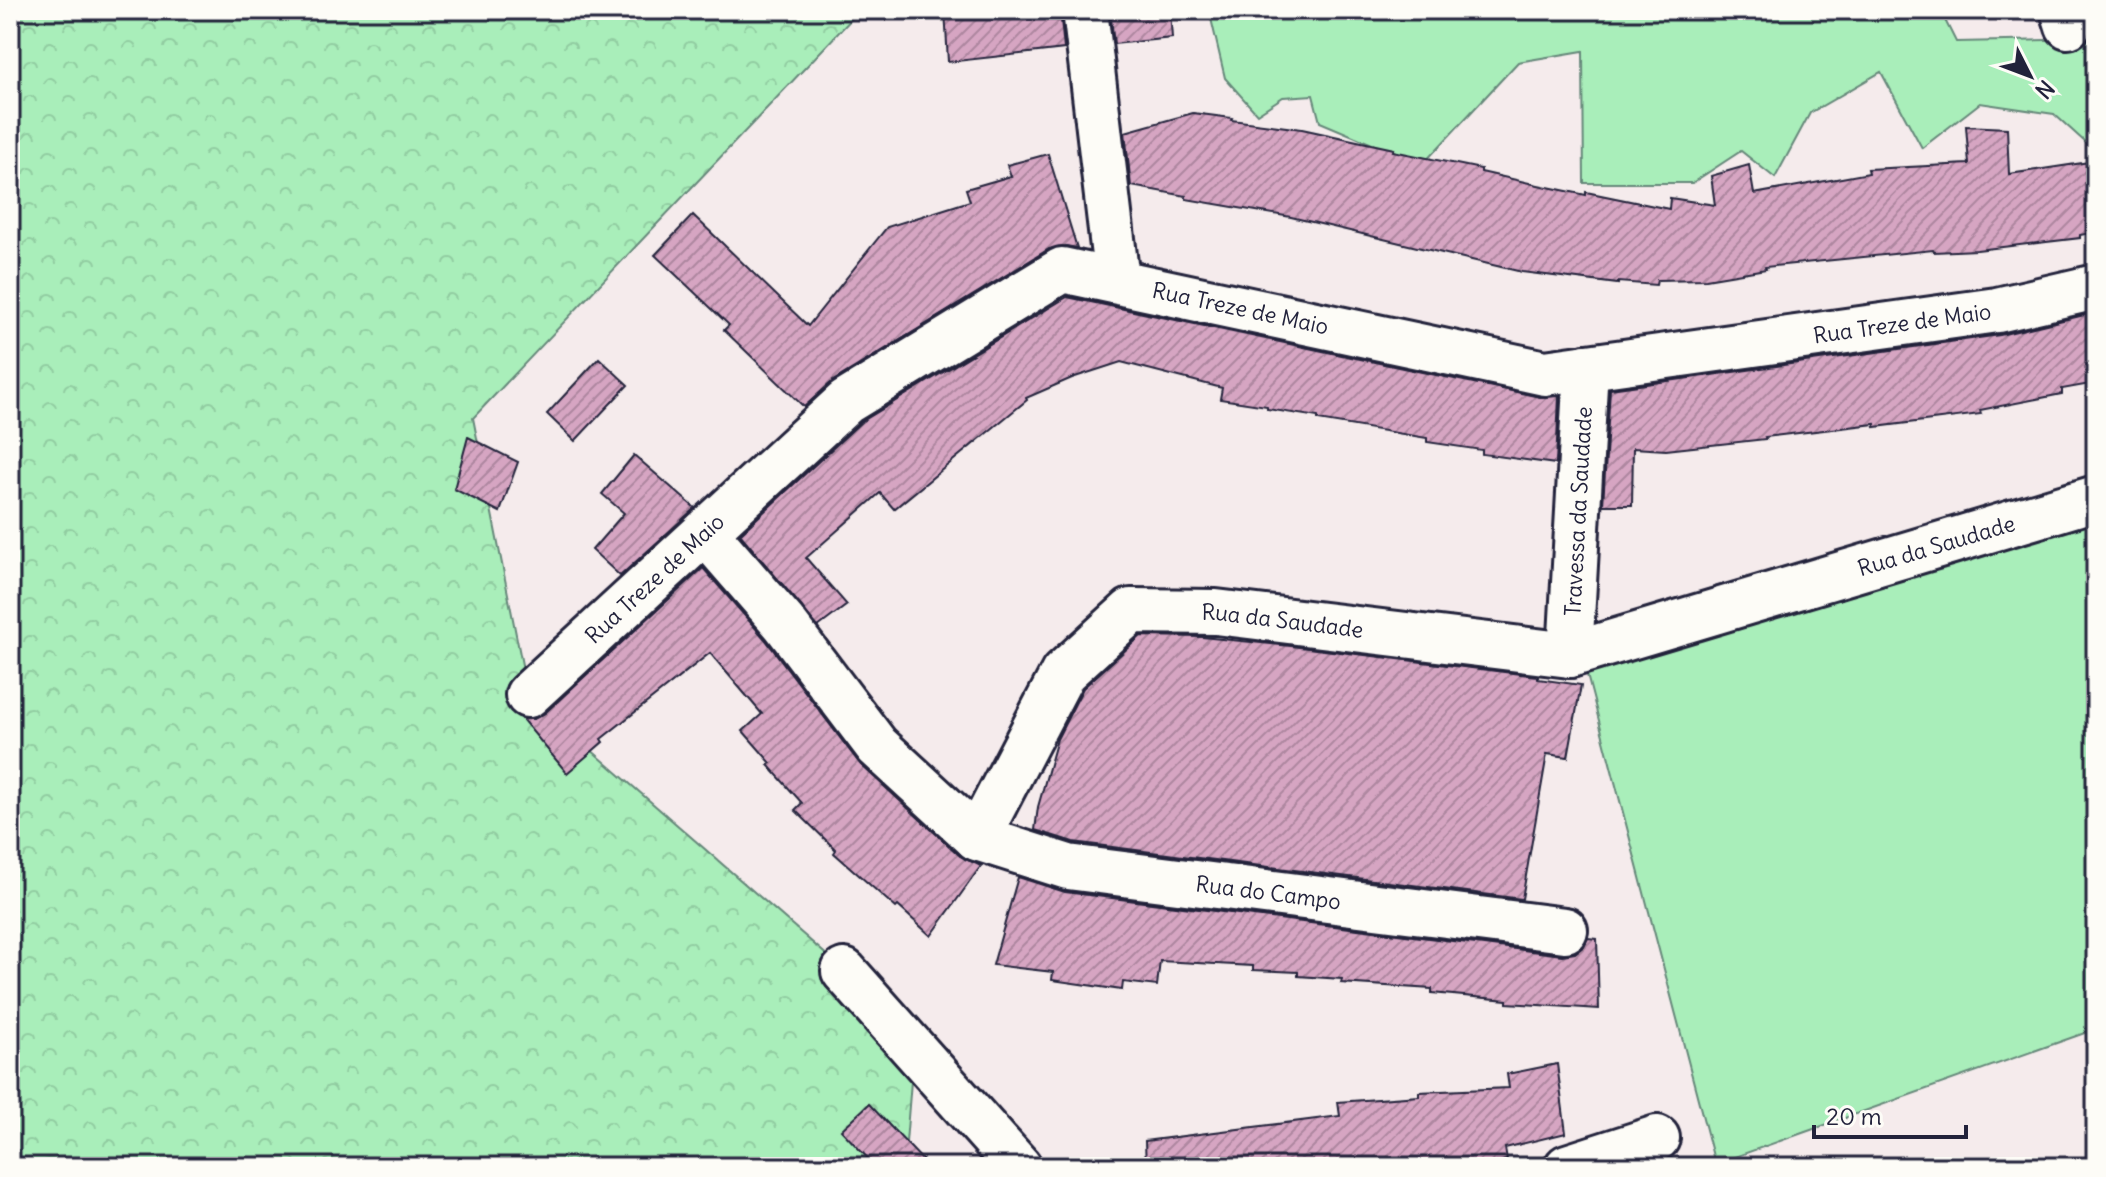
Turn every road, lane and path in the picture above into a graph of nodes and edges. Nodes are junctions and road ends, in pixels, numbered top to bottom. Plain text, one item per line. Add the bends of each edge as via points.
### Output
1 (1085, 10) edge
2 (1117, 281) junction
3 (2096, 287) edge
4 (1586, 367) junction
5 (2096, 498) edge
6 (705, 532) junction
7 (1570, 655) junction
8 (528, 695) dead end
9 (977, 838) junction
10 (1565, 930) dead end
11 (844, 971) dead end
12 (1657, 1138) dead end
13 (1019, 1167) edge
14 (1567, 1167) edge

1 - 2 street
2 - 4 street, Rua Treze de Maio via 1545,373
2 - 6 street, Rua Treze de Maio via 1062,270 846,402
3 - 4 street, Rua Treze de Maio via 1997,310
4 - 7 street, Travessa da Saudade
5 - 7 street, Rua da Saudade
6 - 8 street, Rua Treze de Maio
6 - 9 street via 784,623 877,746
7 - 9 street, Rua da Saudade via 1216,612 1131,611 1063,673
9 - 10 street, Rua do Campo via 1068,867
11 - 13 street
12 - 14 street

